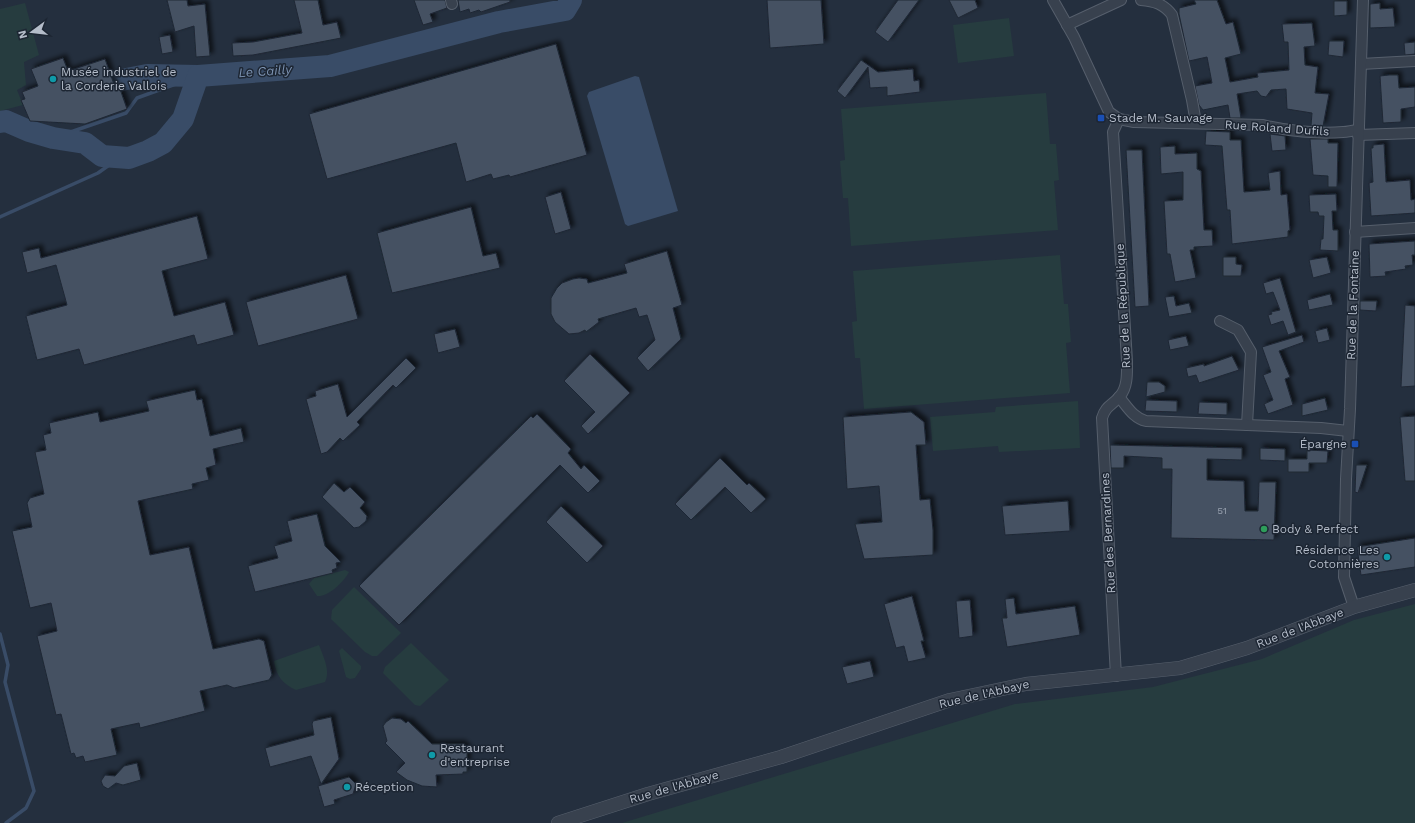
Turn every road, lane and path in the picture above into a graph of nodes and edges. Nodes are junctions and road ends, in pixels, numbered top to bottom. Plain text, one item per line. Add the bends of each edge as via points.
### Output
1 (1053, 0) edge
2 (1121, 0) edge
3 (1141, 0) edge
4 (1363, 0) edge
5 (1067, 25) junction
6 (1415, 61) edge
7 (1361, 64) junction
8 (1119, 119) junction
9 (1196, 124) junction
10 (1358, 132) junction
11 (1415, 133) edge
12 (1415, 228) edge
13 (1356, 232) junction
14 (1220, 321) dead end
15 (1119, 397) junction
16 (1247, 426) junction
17 (1348, 431) junction
18 (1415, 590) edge
19 (1354, 607) junction
20 (1116, 676) junction
21 (558, 823) edge

1 - 5 street
2 - 5 street
3 - 9 street via 1157,2 1172,15
4 - 7 street, Rue de la Fontaine
5 - 8 street via 1109,112
6 - 7 street
7 - 10 street, Rue de la Fontaine
8 - 9 street, Rue Roland Dufils via 1134,122
8 - 15 street, Rue de la République via 1113,132 1127,361 1125,386
9 - 10 street, Rue Roland Dufils via 1263,124 1300,131
10 - 11 street, Rue Roland Dufils
10 - 13 street, Rue de la Fontaine
12 - 13 street
13 - 17 street, Rue de la Fontaine
14 - 16 street via 1238,330 1251,352
15 - 16 street via 1139,419
15 - 20 street, Rue des Bernardines via 1105,409 1102,418
16 - 17 street
17 - 19 street, Rue de la Fontaine via 1344,577
18 - 19 street, Rue de l'Abbaye
19 - 20 street, Rue de l'Abbaye via 1214,659 1180,668
20 - 21 street, Rue de l'Abbaye via 1026,684 950,700 781,757 648,794

